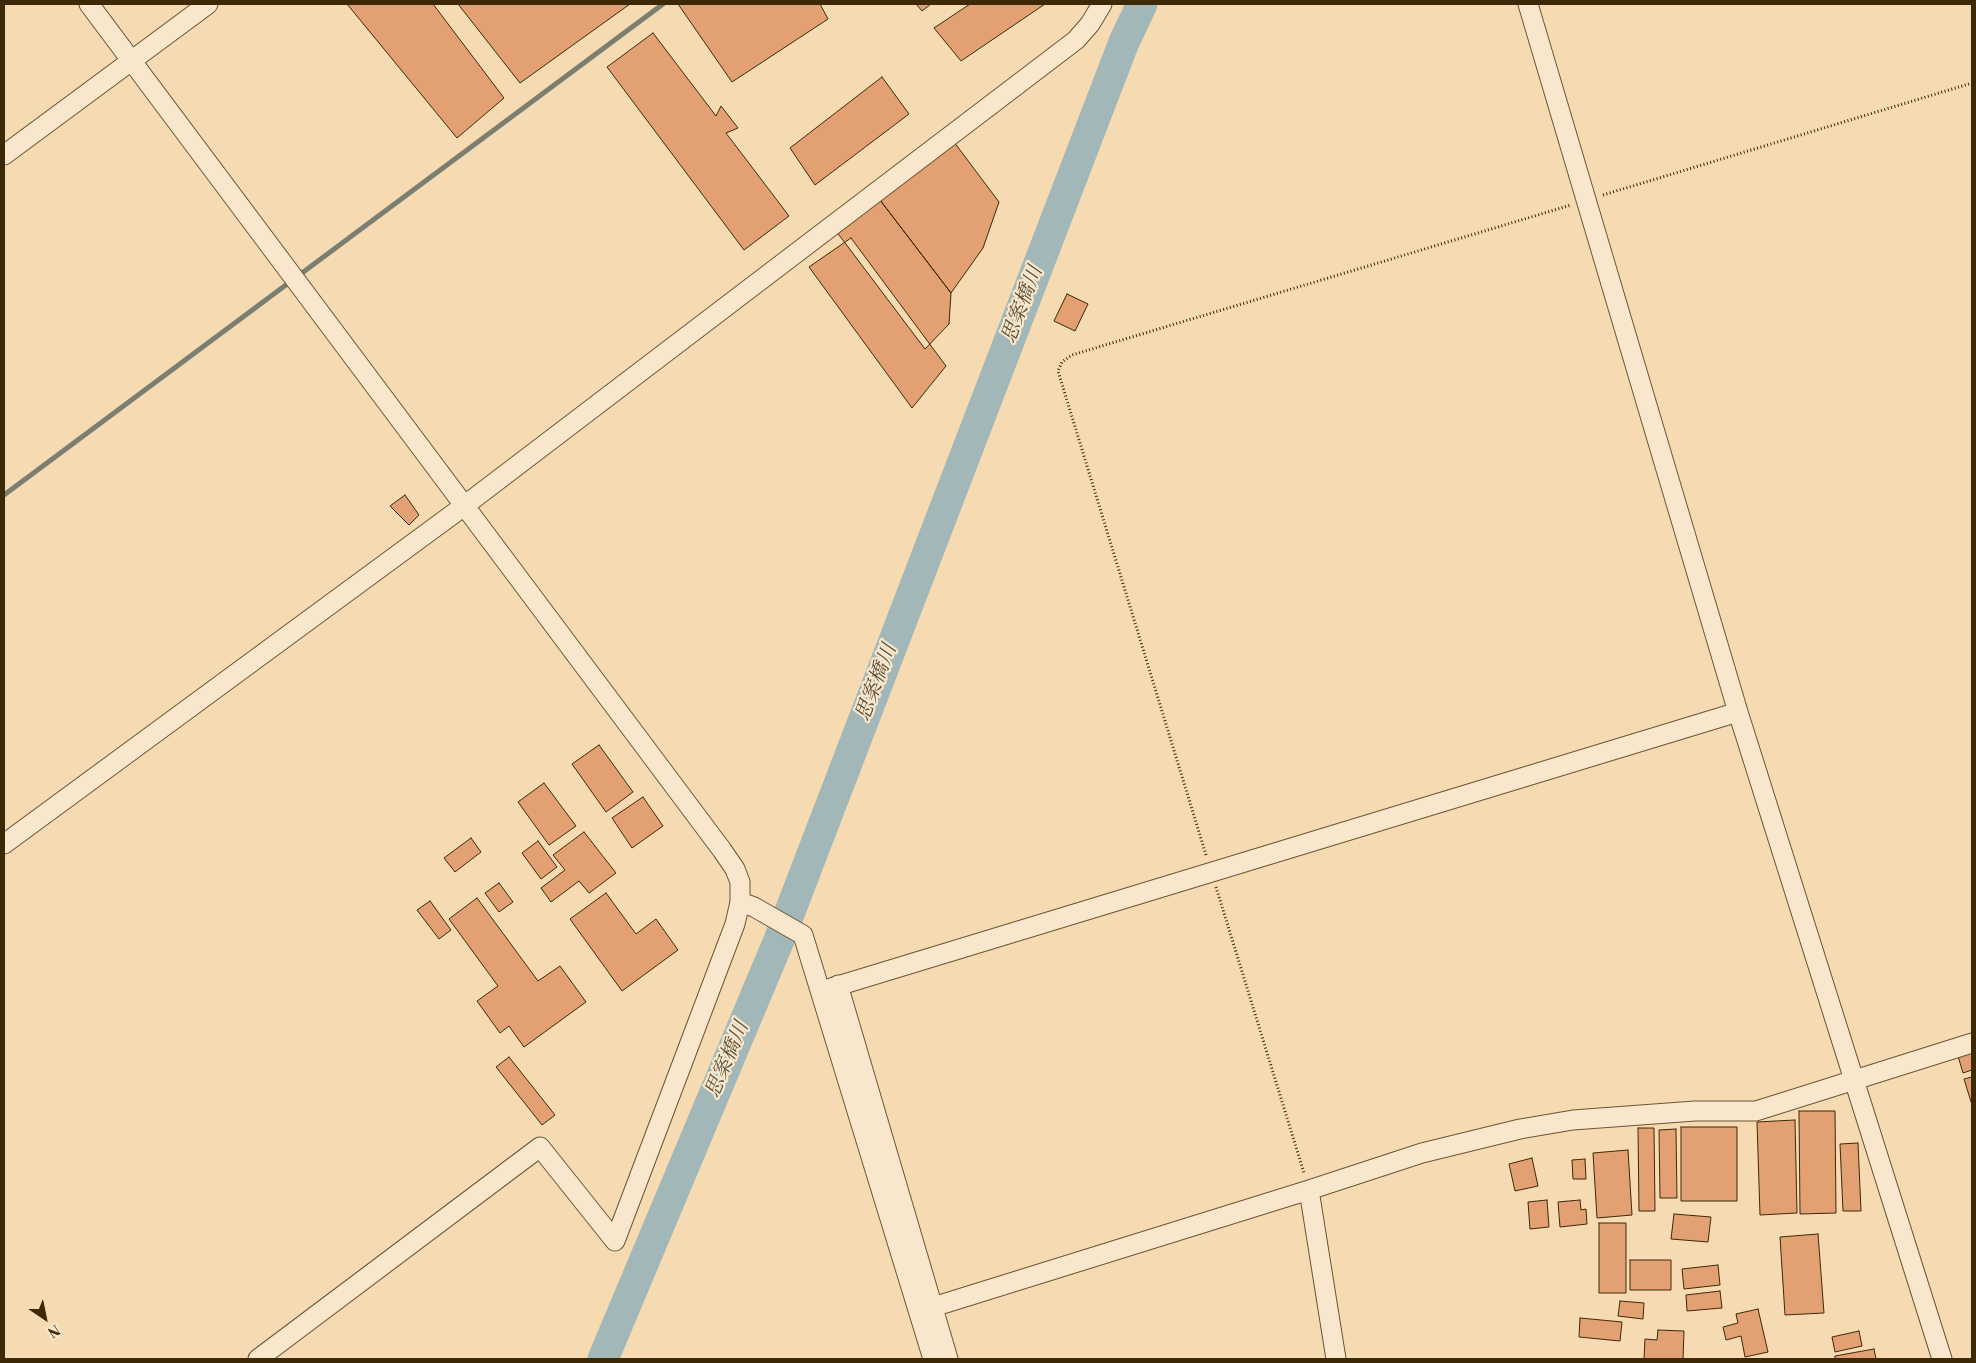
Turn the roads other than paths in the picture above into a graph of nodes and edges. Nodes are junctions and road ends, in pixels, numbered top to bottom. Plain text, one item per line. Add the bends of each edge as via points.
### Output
1 (89, 4) edge
2 (208, 4) edge
3 (1102, 4) edge
4 (1528, 4) edge
5 (132, 62) junction
6 (4, 156) edge
7 (464, 506) junction
8 (1738, 712) junction
9 (4, 844) edge
10 (747, 904) junction
11 (829, 988) junction
12 (1972, 1044) edge
13 (1852, 1080) junction
14 (1309, 1190) junction
15 (932, 1306) junction
16 (258, 1359) edge
17 (933, 1359) edge
18 (948, 1359) edge
19 (1336, 1359) edge
20 (1942, 1359) edge

1 - 5 street
2 - 5 street
3 - 7 street via 1076,40
4 - 8 street
5 - 6 street
5 - 7 street
7 - 9 street
7 - 10 street via 722,850 735,869
8 - 11 street
8 - 13 street
10 - 11 street via 803,935
10 - 16 street via 735,924 615,1242 540,1147
11 - 15 street
11 - 17 street
12 - 13 street
13 - 14 street via 1756,1111 1632,1115 1520,1129 1422,1153
13 - 20 street
14 - 15 street
14 - 19 street
15 - 18 street

